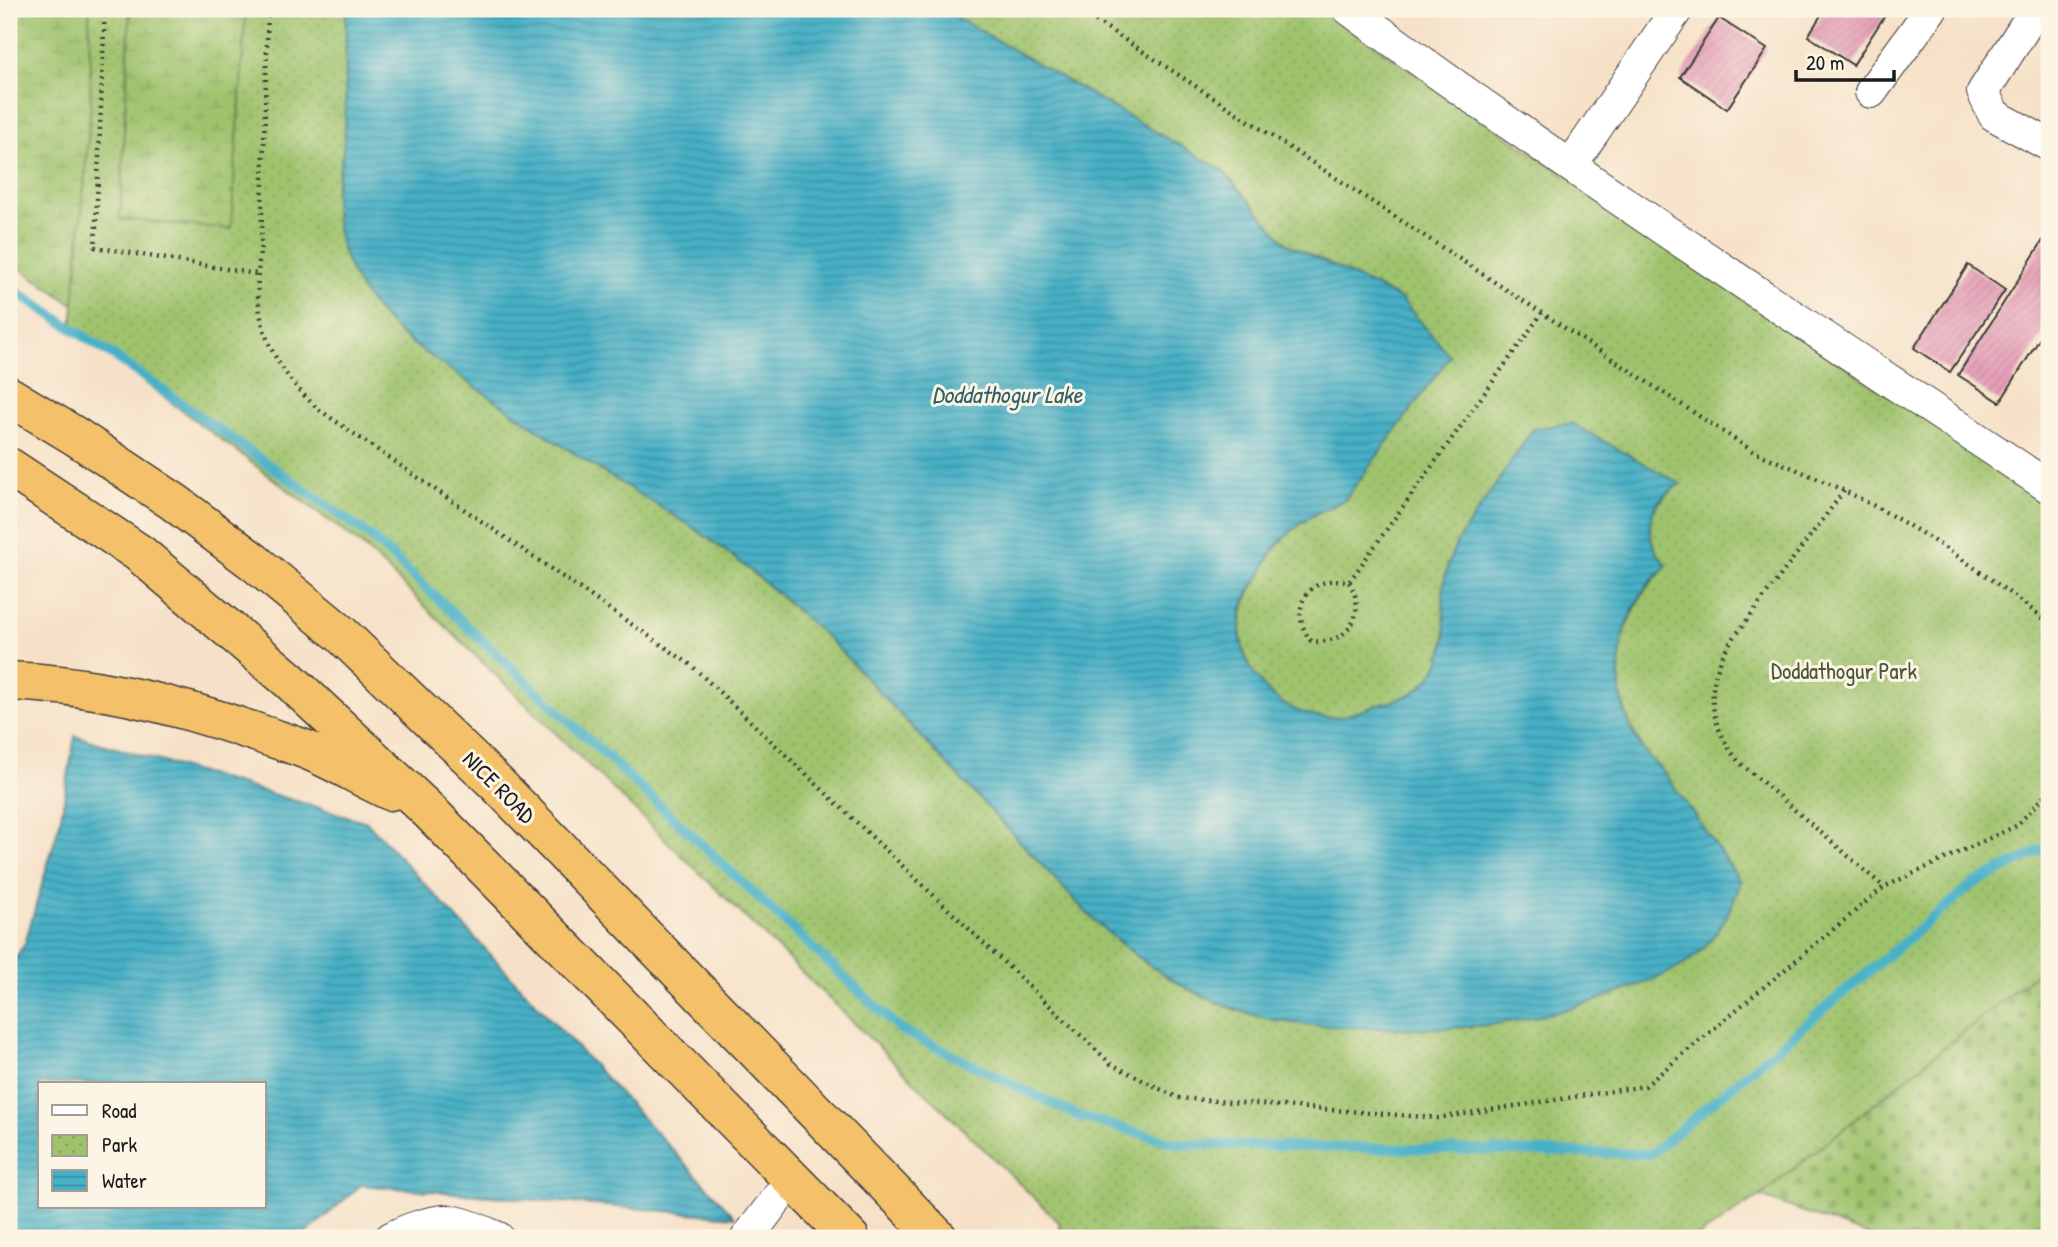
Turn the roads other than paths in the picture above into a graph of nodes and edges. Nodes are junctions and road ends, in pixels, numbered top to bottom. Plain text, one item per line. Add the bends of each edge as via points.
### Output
1 (1349, 9) edge
2 (1677, 9) edge
3 (1931, 9) edge
4 (2036, 9) edge
5 (1871, 92) dead end
6 (2049, 145) edge
7 (1571, 165) junction
8 (9, 396) edge
9 (9, 467) edge
10 (2049, 487) edge
11 (9, 681) edge
12 (429, 811) junction
13 (792, 1179) junction
14 (391, 1238) edge
15 (498, 1238) edge
16 (747, 1238) edge
17 (850, 1238) edge
18 (938, 1238) edge

1 - 7 street
2 - 7 street
3 - 5 street
4 - 6 street via 1983,92 1994,115
7 - 10 street
8 - 18 highway, NICE ROAD via 174,502 340,633 498,785
9 - 12 highway via 139,553 289,680
11 - 12 highway via 92,689 163,703 231,724 312,752
12 - 13 highway
13 - 16 street
13 - 17 highway
14 - 15 street via 450,1221

